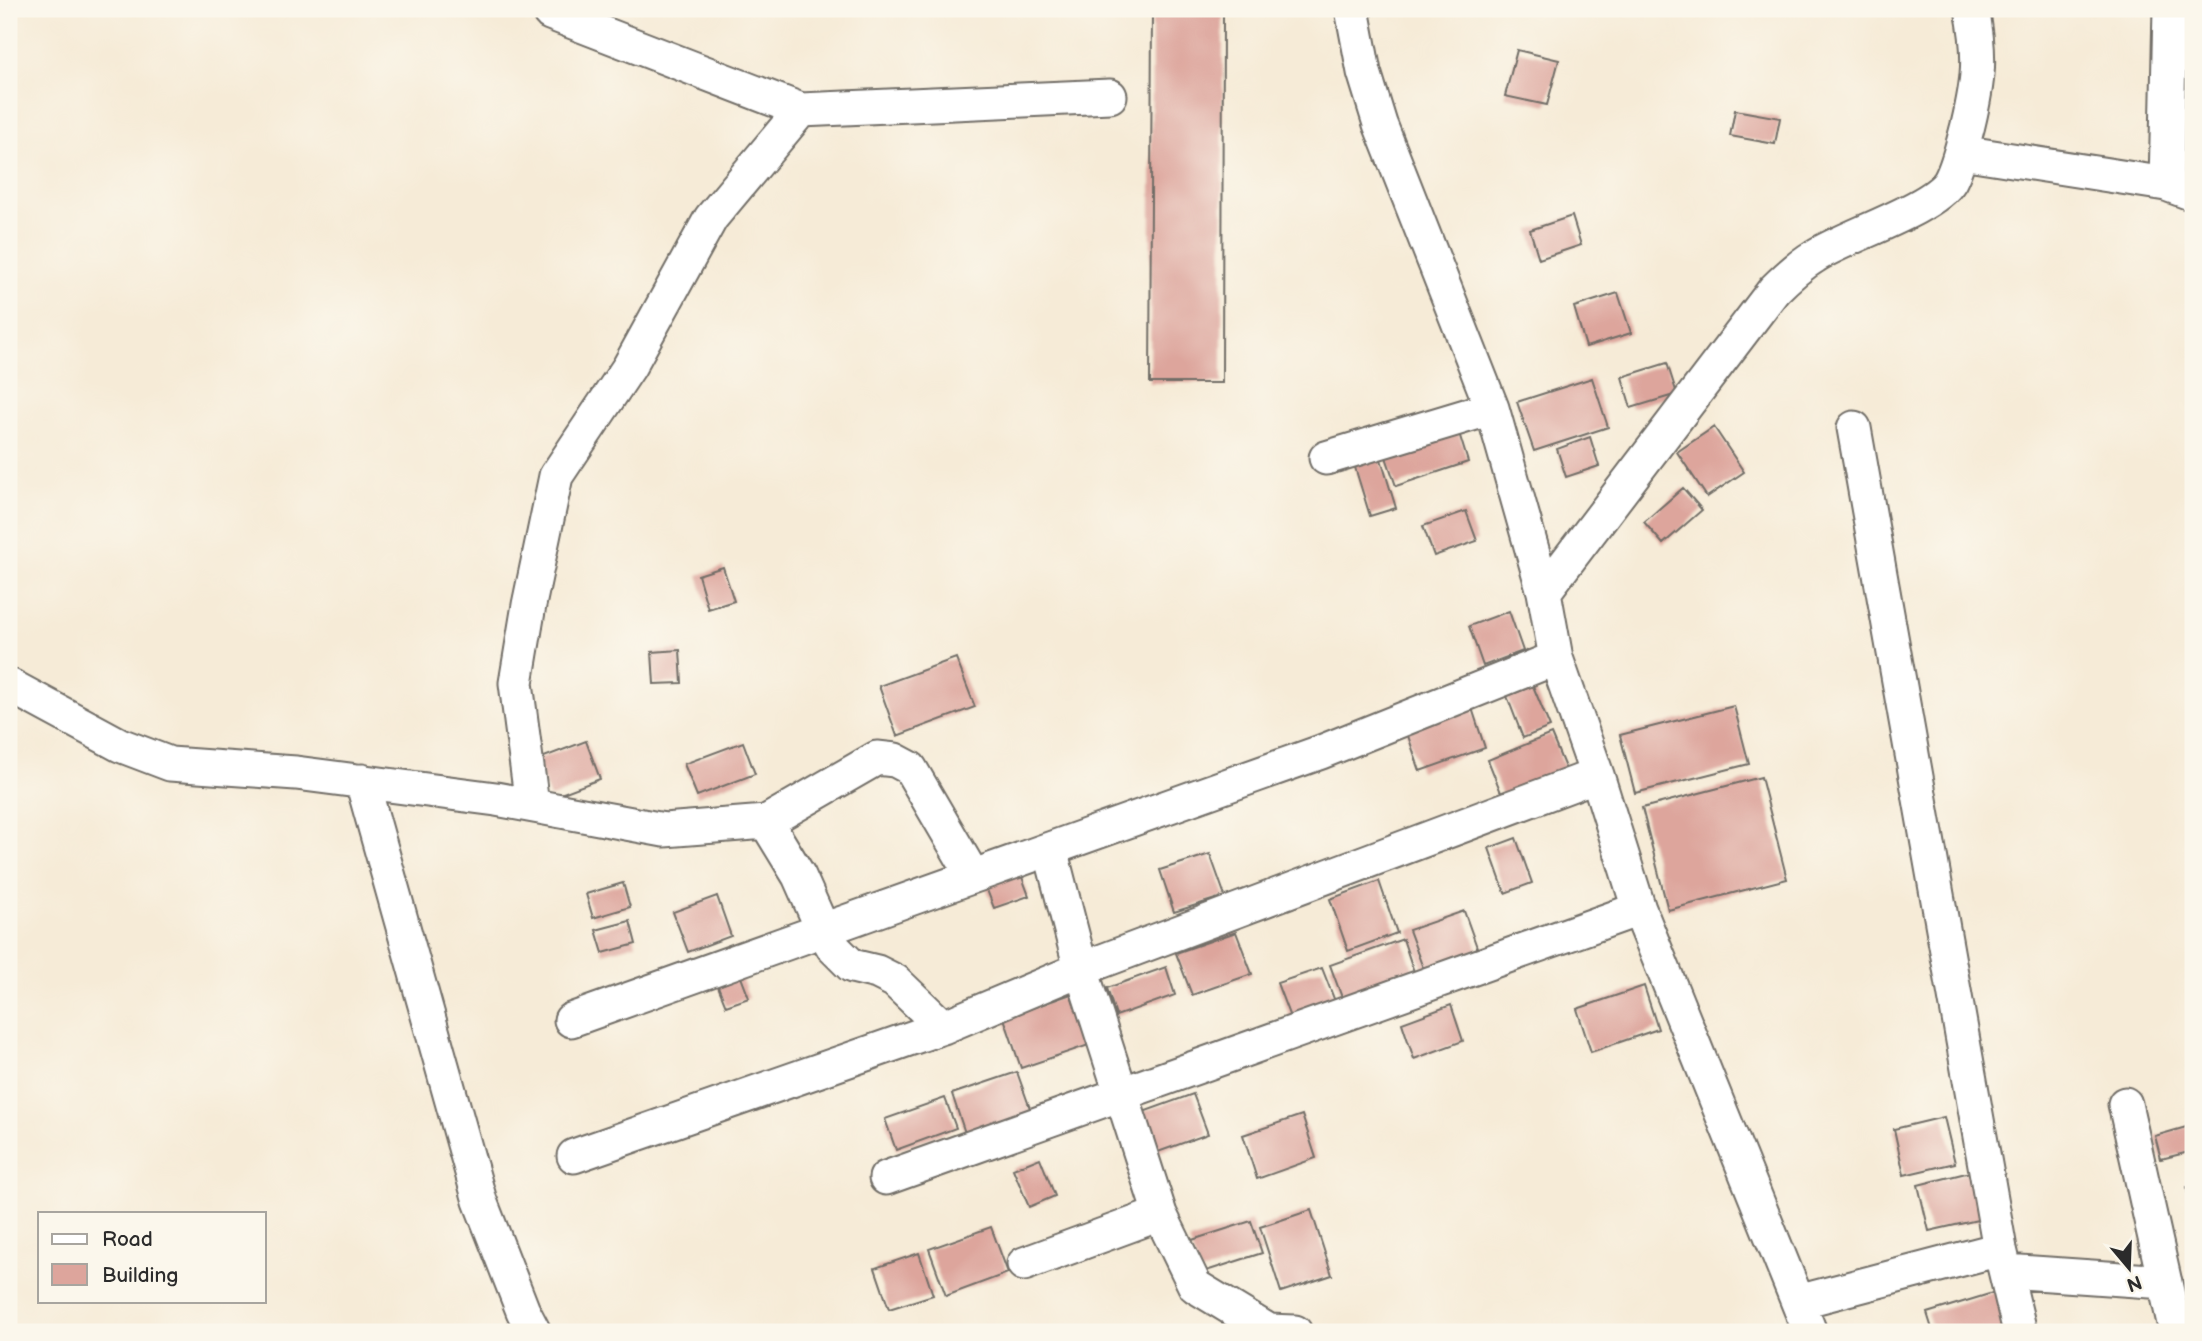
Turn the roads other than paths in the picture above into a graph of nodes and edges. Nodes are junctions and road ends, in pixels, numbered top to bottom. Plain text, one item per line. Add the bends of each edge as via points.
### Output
1 (1352, 9) edge
2 (1972, 9) edge
3 (2170, 9) edge
4 (548, 10) edge
5 (1110, 96) dead end
6 (801, 110) junction
7 (1961, 152) junction
8 (2180, 189) edge
9 (1492, 408) junction
10 (1854, 428) dead end
11 (1326, 458) dead end
12 (1544, 592) junction
13 (1556, 659) junction
14 (9, 685) edge
15 (1597, 775) junction
16 (362, 781) junction
17 (532, 806) junction
18 (766, 822) junction
19 (1050, 849) junction
20 (973, 876) junction
21 (1639, 909) junction
22 (823, 930) junction
23 (1081, 969) junction
24 (571, 1020) dead end
25 (943, 1027) junction
26 (1120, 1094) junction
27 (2125, 1104) dead end
28 (574, 1156) dead end
29 (886, 1178) dead end
30 (1160, 1214) junction
31 (2003, 1260) junction
32 (1024, 1265) dead end
33 (2165, 1282) junction
34 (1804, 1317) edge
35 (534, 1332) edge
36 (1295, 1332) edge
37 (2020, 1332) edge
38 (2176, 1332) edge

1 - 9 street via 1380,124
2 - 7 street via 1979,44 1977,89
3 - 8 street
4 - 6 street
5 - 6 street
6 - 17 street via 711,218 629,367 556,477 516,684
7 - 8 street
7 - 12 street via 1949,182 1930,200 1816,255 1774,290
9 - 11 street
9 - 12 street
10 - 31 street
12 - 13 street
13 - 15 street
13 - 19 street via 1321,752
14 - 16 street via 120,745 170,764
15 - 21 street
15 - 23 street
16 - 17 street
16 - 35 street via 480,1201
17 - 18 street via 664,830
18 - 20 street via 877,758 895,760 910,768
18 - 22 street via 799,876
19 - 20 street
19 - 23 street
20 - 22 street
21 - 26 street
21 - 34 street
22 - 24 street
22 - 25 street via 852,966 895,981
23 - 25 street
23 - 26 street
25 - 28 street
26 - 29 street
26 - 30 street
27 - 33 street
30 - 32 street
30 - 36 street via 1195,1286 1269,1331
31 - 33 street
31 - 34 street
31 - 37 street
33 - 38 street

